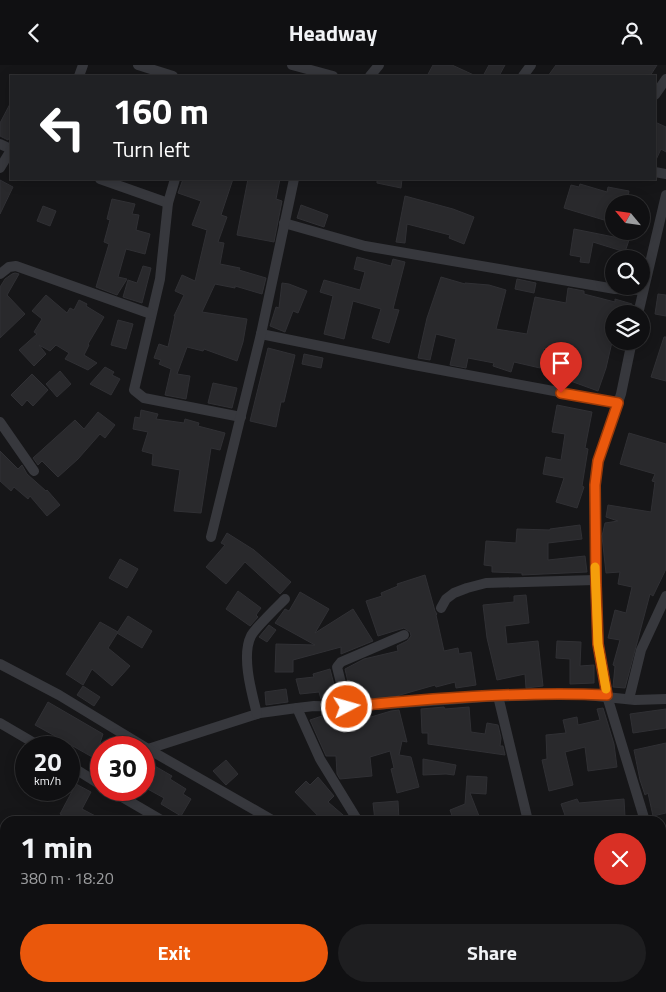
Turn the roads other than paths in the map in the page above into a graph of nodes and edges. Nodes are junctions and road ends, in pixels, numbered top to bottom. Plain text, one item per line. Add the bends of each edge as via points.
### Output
1 (138, 65) edge
2 (292, 65) edge
3 (379, 65) edge
4 (532, 65) edge
5 (170, 75) edge
6 (328, 75) edge
7 (371, 75) edge
8 (524, 75) edge
9 (666, 79) edge
10 (656, 94) edge
11 (10, 152) edge
12 (0, 168) edge
13 (103, 180) edge
14 (175, 180) edge
15 (294, 180) edge
16 (666, 195) edge
17 (168, 203) junction
18 (284, 223) junction
19 (650, 258) edge
20 (0, 274) edge
21 (605, 287) edge
22 (151, 314) junction
23 (261, 334) junction
24 (630, 350) edge
25 (618, 403) junction
26 (241, 417) junction
27 (0, 422) edge
28 (34, 471) dead end
29 (211, 537) dead end
30 (596, 580) junction
31 (666, 596) edge
32 (285, 599) dead end
33 (441, 608) dead end
34 (404, 635) dead end
35 (0, 664) edge
36 (607, 695) junction
37 (498, 696) junction
38 (629, 699) junction
39 (666, 699) edge
40 (347, 707) junction
41 (297, 708) junction
42 (257, 714) junction
43 (0, 723) edge
44 (22, 736) edge
45 (127, 736) edge
46 (155, 747) edge
47 (155, 753) edge
48 (129, 801) edge
49 (154, 816) edge
50 (265, 816) edge
51 (355, 816) edge
52 (527, 816) edge
53 (643, 816) edge

1 - 5 street
2 - 6 street
3 - 7 street
4 - 8 street
9 - 10 street
11 - 12 street
13 - 17 street
14 - 17 street
15 - 18 street
16 - 19 street
17 - 22 street via 160,279
18 - 21 street via 365,246
18 - 23 street
20 - 22 street via 8,267 16,266
22 - 26 street via 134,390 144,398
23 - 25 street
23 - 26 street
24 - 25 street
25 - 30 street via 598,461 595,485
26 - 29 street
27 - 28 street
30 - 33 street via 486,583 454,593
30 - 36 street via 598,644
31 - 38 street via 641,650
32 - 42 street via 251,635 247,649
34 - 40 street via 341,662 338,667
35 - 45 street
36 - 37 street
36 - 38 street
36 - 53 street
37 - 40 street
37 - 52 street
38 - 39 street
40 - 41 street
41 - 42 street
41 - 51 street via 320,759
42 - 46 street
43 - 44 street
47 - 50 street
48 - 49 street

